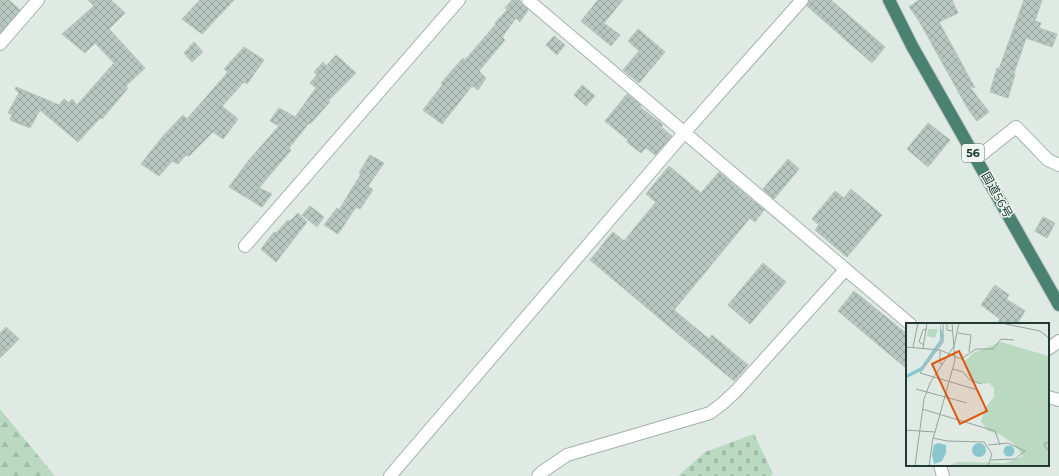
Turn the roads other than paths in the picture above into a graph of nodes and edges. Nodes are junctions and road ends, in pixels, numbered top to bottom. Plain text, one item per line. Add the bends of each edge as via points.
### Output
1 (38, 0) edge
2 (459, 0) edge
3 (528, 0) edge
4 (802, 0) edge
5 (890, 0) edge
6 (0, 44) edge
7 (684, 133) junction
8 (977, 158) junction
9 (1059, 165) edge
10 (245, 246) dead end
11 (845, 270) junction
12 (1059, 305) edge
13 (909, 323) edge
14 (1059, 341) edge
15 (1049, 348) edge
16 (1049, 397) edge
17 (1059, 400) edge
18 (940, 466) edge
19 (390, 476) edge
20 (538, 476) edge
21 (943, 476) edge

1 - 6 street
2 - 10 street
3 - 7 street
4 - 7 street
5 - 8 highway, 国道56号 / 56 via 912,46
7 - 11 street
7 - 19 street
8 - 9 street via 1016,127 1048,160
8 - 12 highway, 国道56号 / 56
11 - 13 street
11 - 20 street via 736,391 710,413 567,455
14 - 15 street
16 - 17 street
18 - 21 street

